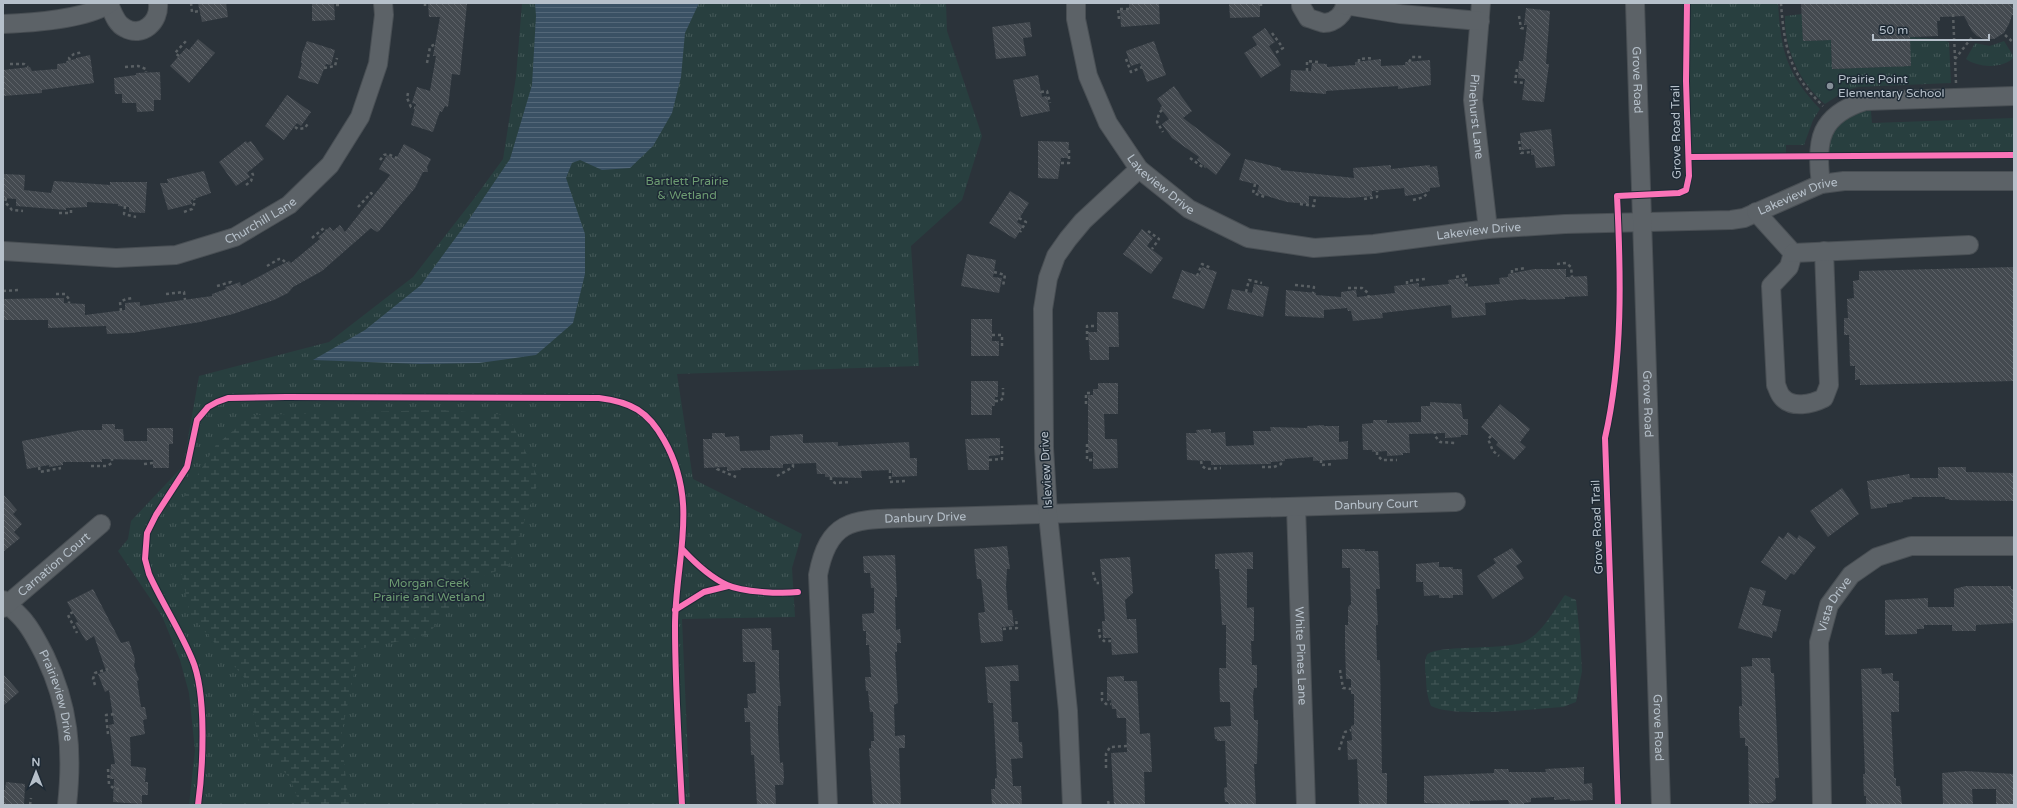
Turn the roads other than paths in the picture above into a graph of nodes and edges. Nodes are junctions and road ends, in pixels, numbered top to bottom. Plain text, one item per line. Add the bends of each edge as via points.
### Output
1 (158, 3) edge
2 (383, 3) edge
3 (1076, 3) edge
4 (1302, 3) edge
5 (1481, 3) edge
6 (1635, 3) edge
7 (110, 4) edge
8 (1345, 4) edge
9 (1480, 21) junction
10 (3, 24) edge
11 (2014, 96) edge
12 (1139, 169) junction
13 (2014, 181) edge
14 (1821, 184) junction
15 (1756, 212) junction
16 (1641, 222) junction
17 (1488, 229) junction
18 (1969, 245) dead end
19 (3, 251) edge
20 (1824, 251) junction
21 (1793, 253) junction
22 (1456, 502) dead end
23 (1296, 507) junction
24 (1048, 514) junction
25 (101, 524) dead end
26 (2014, 546) edge
27 (4, 604) edge
28 (67, 805) edge
29 (828, 805) edge
30 (1072, 805) edge
31 (1306, 805) edge
32 (1661, 805) edge
33 (1822, 805) edge

1 - 7 street via 157,18 151,25 140,30 125,29 115,18
2 - 19 street, Churchill Lane via 378,64 360,117 330,165 289,205 235,237 176,255 116,258
3 - 12 street, Lakeview Drive via 1076,19 1088,76 1108,123
4 - 8 street via 1301,6 1308,18 1323,23 1334,21 1341,14
5 - 9 street, Pinehurst Lane
6 - 16 street, Grove Road
7 - 10 street via 87,13 40,22
8 - 9 street via 1400,14
9 - 17 street, Pinehurst Lane via 1473,100
11 - 14 street via 1866,101 1848,107 1834,116 1824,130 1819,157
12 - 17 street, Lakeview Drive via 1189,209 1248,238 1314,248 1374,244
12 - 24 street, Isleview Drive via 1083,221 1056,256 1048,278 1043,309 1044,448
13 - 14 street, Lakeview Drive via 1844,181
14 - 15 street, Lakeview Drive
15 - 16 street, Lakeview Drive via 1731,220
15 - 21 street
16 - 17 street, Lakeview Drive
16 - 32 street, Grove Road
18 - 20 street
20 - 21 street
20 - 21 street via 1830,385 1824,398 1810,404 1794,404 1782,397 1776,385 1771,286 1789,267
22 - 23 street, Danbury Court
23 - 24 street, Danbury Drive
23 - 31 street, White Pines Lane
24 - 29 street, Danbury Drive via 863,520 841,528 824,547 818,575
24 - 30 street, Isleview Drive via 1068,711
25 - 27 street, Carnation Court
26 - 33 street, Vista Drive via 1911,546 1878,557 1851,575 1842,587 1829,605 1819,642
27 - 28 street, Prairieview Drive via 24,621 57,682 69,730 70,779

